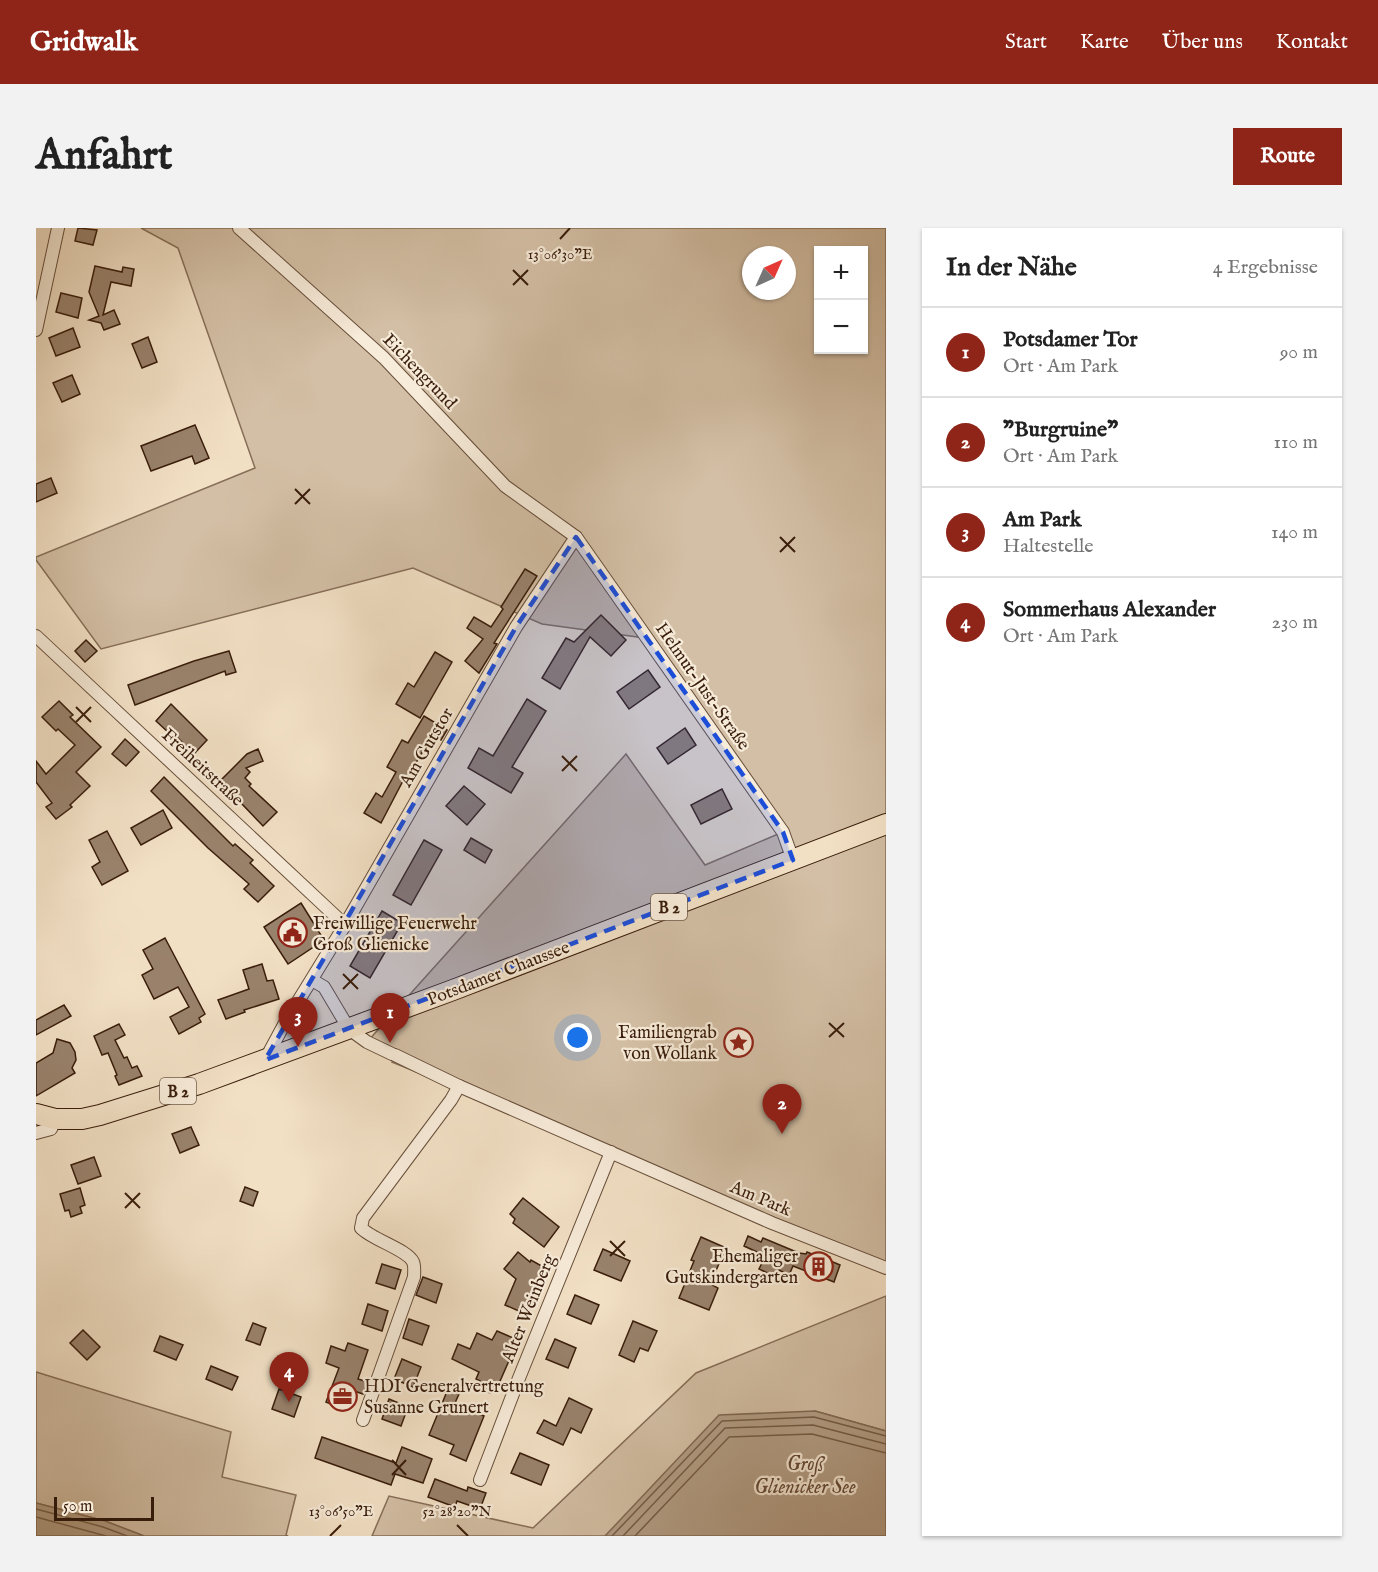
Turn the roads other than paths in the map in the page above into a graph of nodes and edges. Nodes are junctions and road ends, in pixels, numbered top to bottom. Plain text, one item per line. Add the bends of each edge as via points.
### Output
1 (58, 228) edge
2 (239, 228) edge
3 (36, 330) edge
4 (576, 537) junction
5 (36, 636) edge
6 (886, 825) edge
7 (793, 860) junction
8 (345, 925) junction
9 (312, 980) junction
10 (349, 1029) junction
11 (265, 1060) junction
12 (459, 1086) junction
13 (45, 1117) edge
14 (36, 1133) edge
15 (611, 1152) junction
16 (886, 1268) edge
17 (363, 1420) dead end
18 (480, 1480) dead end

1 - 3 street
2 - 4 street, Eichengrund via 384,358 505,486
4 - 7 street, Helmut-Just-Straße via 783,832
4 - 8 street, Am Gutstor via 516,627
5 - 8 street, Freiheitstraße
6 - 7 main road, Potsdamer Chaussee / B 2
7 - 10 main road, Potsdamer Chaussee / B 2
8 - 9 street, Am Gutstor
9 - 10 street via 324,987
9 - 11 street, Am Gutstor
10 - 11 main road, Potsdamer Chaussee / B 2
10 - 12 street, Am Park via 367,1042
11 - 13 main road, Potsdamer Chaussee / B 2 via 100,1115 82,1119
12 - 15 street, Am Park
12 - 17 street via 363,1218 361,1228 368,1236 408,1256 414,1263 414,1277
13 - 14 street via 51,1129
15 - 16 street, Am Park
15 - 18 street, Alter Weinberg

